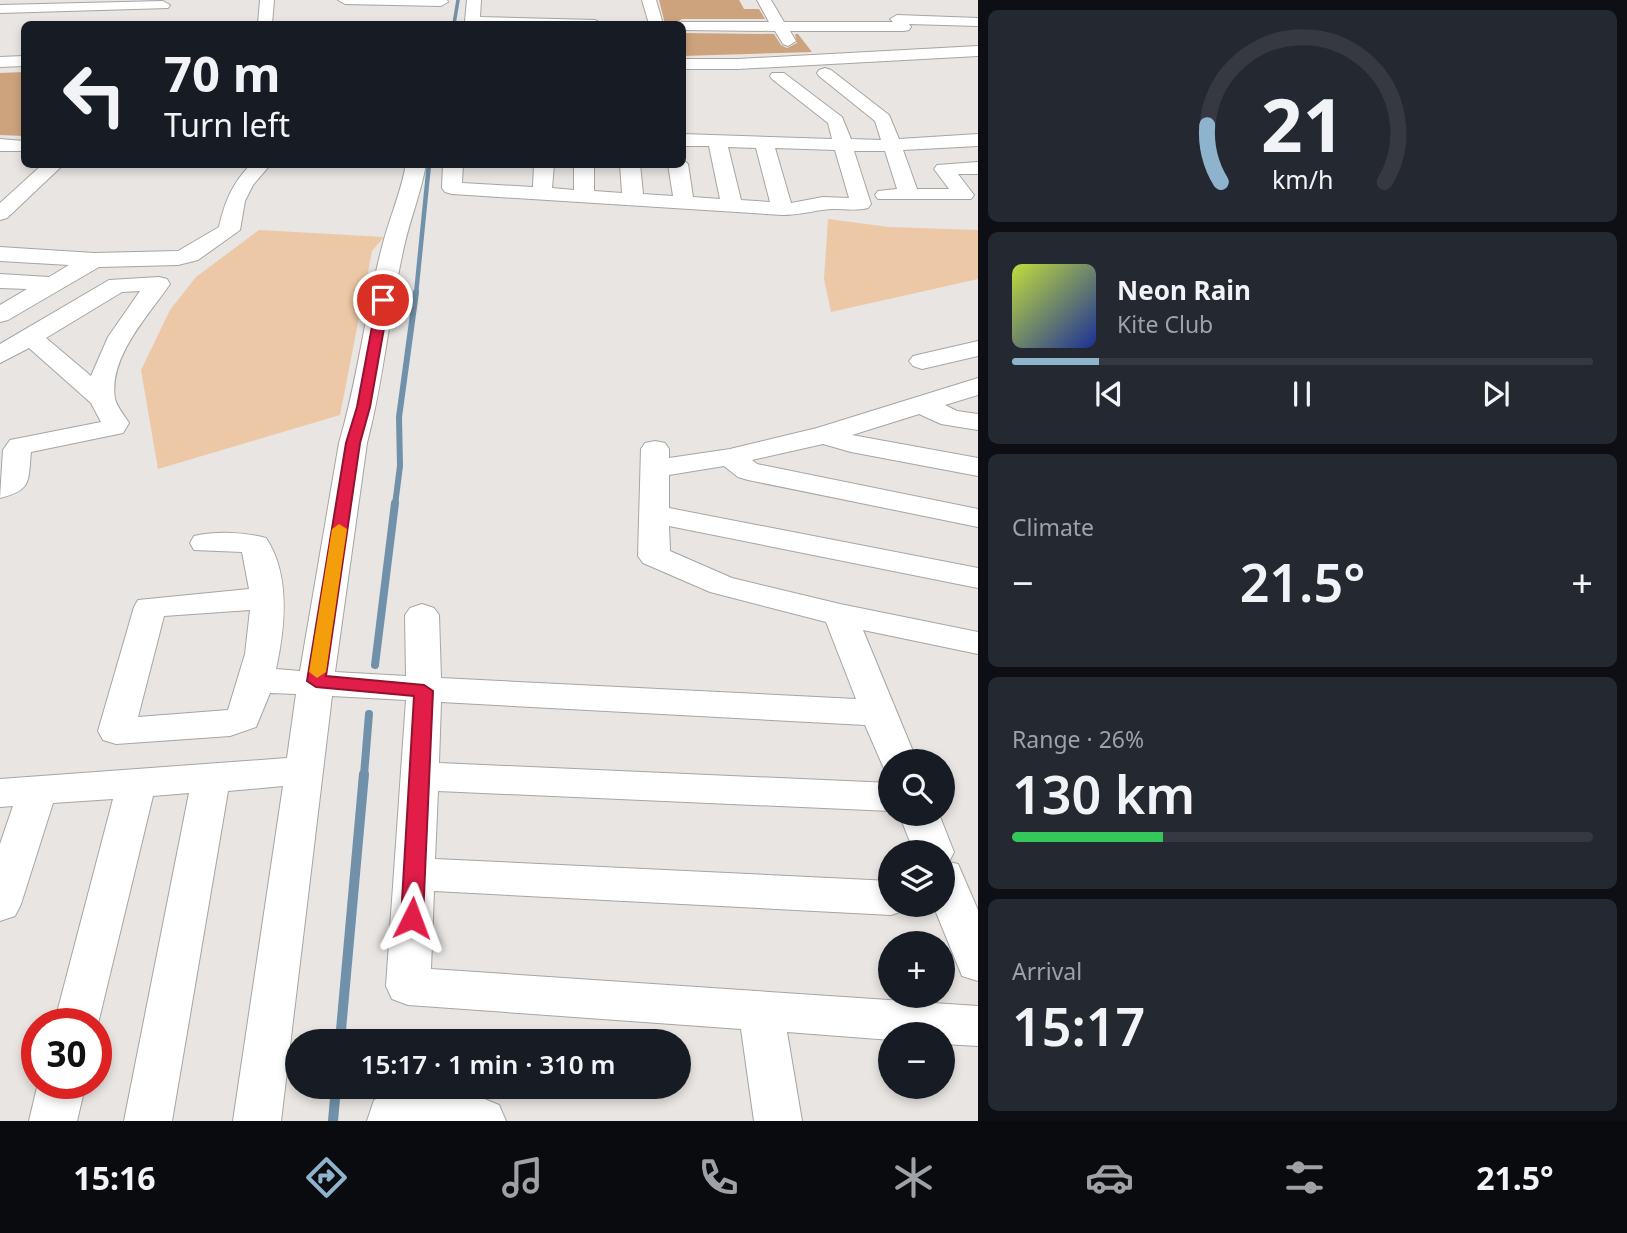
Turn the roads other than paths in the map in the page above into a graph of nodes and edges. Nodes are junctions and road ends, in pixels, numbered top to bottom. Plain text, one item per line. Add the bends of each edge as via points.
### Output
1 (267, 0) edge
2 (345, 0) edge
3 (474, 0) edge
4 (649, 0) edge
5 (764, 0) edge
6 (361, 2) edge
7 (550, 4) dead end
8 (441, 5) edge
9 (937, 6) dead end
10 (162, 7) edge
11 (0, 9) edge
12 (730, 9) dead end
13 (808, 9) dead end
14 (848, 9) dead end
15 (975, 9) edge
16 (377, 19) dead end
17 (265, 21) edge
18 (472, 21) edge
19 (472, 21) edge
20 (543, 21) edge
21 (554, 21) edge
22 (655, 21) edge
23 (978, 22) edge
24 (779, 26) junction
25 (821, 26) junction
26 (861, 26) junction
27 (907, 30) junction
28 (978, 33) edge
29 (700, 36) edge
30 (749, 44) junction
31 (978, 45) edge
32 (978, 51) edge
33 (884, 55) junction
34 (686, 58) edge
35 (842, 58) junction
36 (800, 60) junction
37 (21, 61) edge
38 (0, 62) edge
39 (978, 71) edge
40 (825, 73) junction
41 (978, 139) edge
42 (686, 140) edge
43 (717, 141) junction
44 (764, 142) junction
45 (0, 145) edge
46 (841, 145) junction
47 (21, 146) edge
48 (894, 153) junction
49 (978, 158) edge
50 (51, 168) edge
51 (258, 168) edge
52 (415, 168) edge
53 (453, 168) edge
54 (497, 168) edge
55 (544, 168) edge
56 (584, 168) edge
57 (630, 168) edge
58 (679, 168) edge
59 (978, 168) edge
60 (495, 192) junction
61 (542, 195) junction
62 (884, 195) dead end
63 (909, 195) junction
64 (584, 197) junction
65 (633, 200) junction
66 (684, 203) junction
67 (732, 206) junction
68 (782, 209) junction
69 (0, 214) edge
70 (0, 254) edge
71 (94, 260) junction
72 (0, 281) edge
73 (53, 284) junction
74 (0, 315) edge
75 (29, 336) junction
76 (978, 348) edge
77 (0, 355) edge
78 (922, 361) dead end
79 (978, 386) edge
80 (103, 399) junction
81 (919, 404) junction
82 (978, 422) edge
83 (825, 435) junction
84 (730, 457) junction
85 (978, 467) edge
86 (4, 482) edge
87 (655, 514) junction
88 (978, 518) edge
89 (205, 543) dead end
90 (978, 578) edge
91 (268, 598) junction
92 (422, 615) dead end
93 (841, 615) junction
94 (973, 650) edge
95 (255, 680) junction
96 (316, 681) junction
97 (424, 691) junction
98 (879, 713) junction
99 (893, 749) edge
100 (305, 771) junction
101 (419, 776) junction
102 (211, 777) junction
103 (137, 781) junction
104 (19, 792) edge
105 (878, 796) edge
106 (414, 874) junction
107 (878, 897) edge
108 (0, 904) edge
109 (955, 911) edge
110 (978, 963) edge
111 (81, 1008) edge
112 (761, 1010) junction
113 (978, 1026) edge
114 (58, 1099) edge
115 (53, 1121) edge
116 (148, 1121) edge
117 (257, 1121) edge
118 (391, 1121) edge
119 (482, 1121) edge
120 (778, 1121) edge

1 - 17 street
2 - 6 street
3 - 18 street
4 - 22 street
5 - 24 street
6 - 8 street
6 - 16 street
7 - 21 street
9 - 15 street via 946,13
10 - 11 street
12 - 30 street
13 - 25 street
14 - 26 street
19 - 20 street via 514,16
23 - 27 street
24 - 25 street
24 - 30 street
24 - 36 street
25 - 26 street
25 - 35 street
26 - 27 street
26 - 33 street
27 - 28 street
27 - 31 street
27 - 32 street
27 - 33 street
29 - 30 street
29 - 30 street
29 - 34 street
30 - 36 street
33 - 35 street
35 - 36 street
37 - 38 street
39 - 40 street via 967,65
40 - 46 street via 778,76 836,121
40 - 48 street via 883,119
41 - 48 street
42 - 43 street
43 - 44 street
43 - 67 street
44 - 46 street
44 - 68 street
45 - 47 street
46 - 48 street
46 - 68 street via 861,204
48 - 49 street
48 - 63 street
50 - 69 street
51 - 71 street via 235,201 229,230 214,242 178,258
52 - 96 street via 393,246 353,443
53 - 60 street via 452,188
54 - 60 street
55 - 61 street
56 - 64 street
57 - 65 street
58 - 66 street
59 - 63 street via 944,169 964,195
60 - 61 street
61 - 64 street
62 - 63 street
64 - 65 street
65 - 66 street
66 - 67 street
67 - 68 street
70 - 71 street
71 - 73 street
72 - 73 street
73 - 74 street
75 - 77 street
75 - 80 street
75 - 80 street via 117,285 159,284 137,309 114,352 104,373
76 - 78 street
79 - 81 street
80 - 86 street via 113,427 20,446
81 - 82 street via 951,418
81 - 83 street
83 - 84 street
83 - 85 street
84 - 87 street via 656,458
84 - 88 street via 748,471
87 - 90 street
87 - 93 street via 654,556 721,585
89 - 91 street via 255,545
91 - 95 street
91 - 95 street via 150,607 116,731 230,723 243,718
92 - 97 street
93 - 94 street
93 - 98 street
95 - 96 street
96 - 97 street
96 - 100 street
97 - 98 street
97 - 101 street
98 - 99 street
100 - 102 street
100 - 117 street
101 - 105 street
101 - 106 street
102 - 103 street
102 - 116 street
103 - 104 street
103 - 111 street
104 - 108 street
106 - 107 street
106 - 112 street via 408,986
109 - 110 street
112 - 113 street
112 - 120 street
114 - 115 street
118 - 119 street via 391,1116

